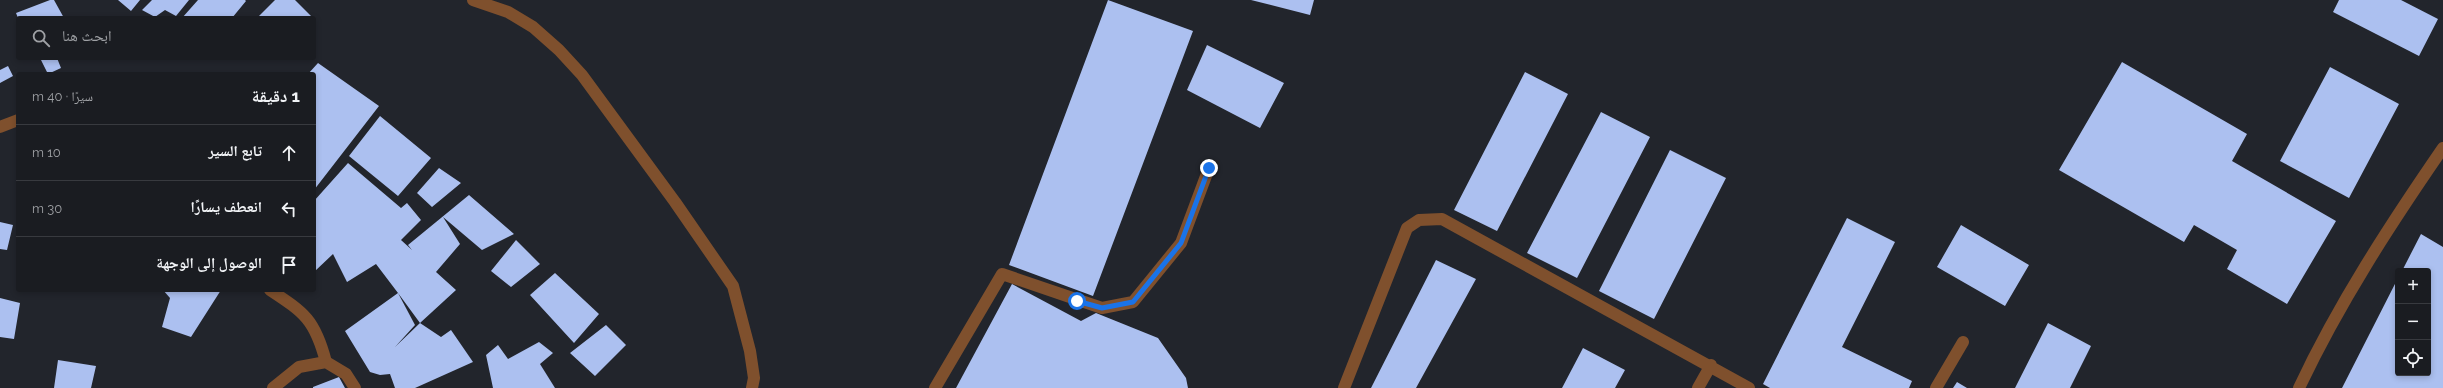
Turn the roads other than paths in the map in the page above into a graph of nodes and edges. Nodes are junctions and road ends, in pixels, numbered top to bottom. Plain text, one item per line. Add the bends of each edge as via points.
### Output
1 (473, 0) edge
2 (16, 121) edge
3 (0, 127) edge
4 (2443, 148) edge
5 (1209, 168) dead end
6 (273, 292) edge
7 (1964, 342) dead end
8 (326, 362) junction
9 (1711, 365) junction
10 (273, 388) edge
11 (355, 388) edge
12 (752, 388) edge
13 (935, 388) edge
14 (1344, 388) edge
15 (1698, 388) edge
16 (1749, 388) edge
17 (1936, 388) edge
18 (2299, 388) edge

1 - 12 street via 508,12 533,27 560,50 582,75 675,202 733,286 750,351 754,378
2 - 3 street
4 - 18 street via 2388,228 2317,351
5 - 13 street via 1181,243 1133,302 1102,308 1002,274
6 - 8 street via 300,310 320,336
7 - 17 street
8 - 10 street via 299,367
8 - 11 street via 346,374
9 - 14 street via 1442,219 1419,220 1407,228
9 - 15 street
9 - 16 street

